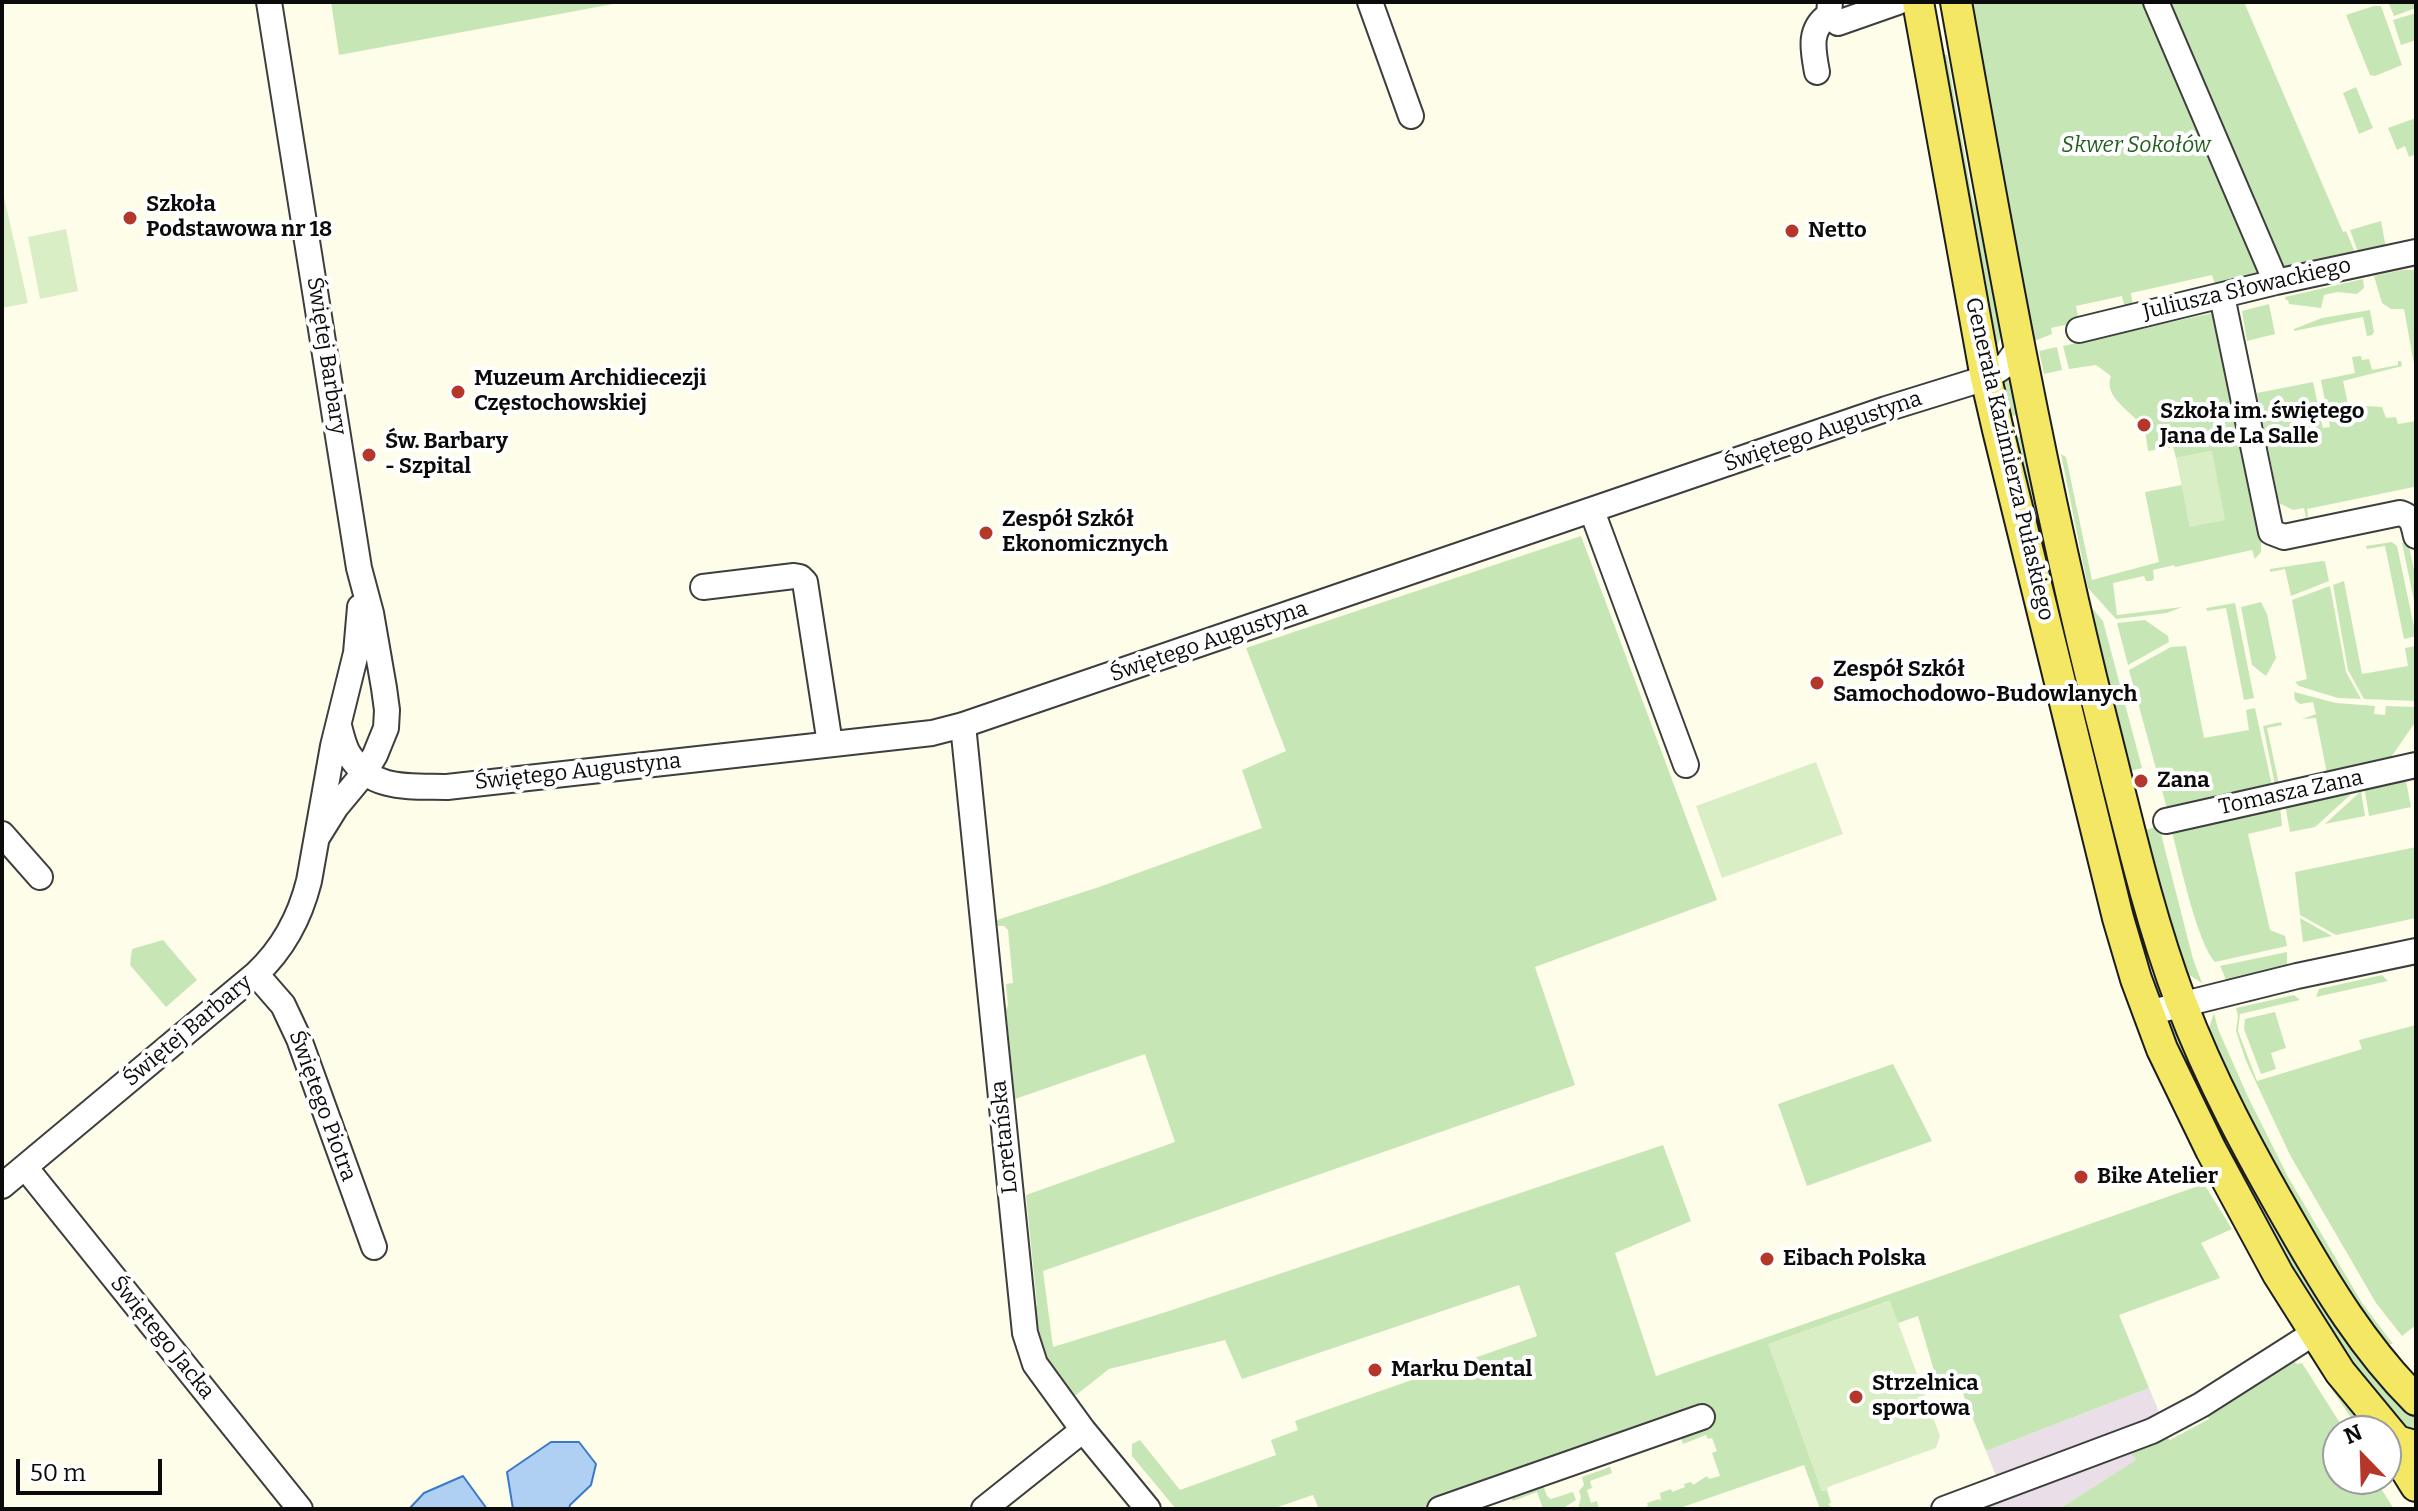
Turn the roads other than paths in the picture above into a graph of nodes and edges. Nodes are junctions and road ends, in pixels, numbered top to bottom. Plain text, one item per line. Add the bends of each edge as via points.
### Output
1 (269, 2) edge
2 (1370, 2) edge
3 (1898, 2) edge
4 (1918, 2) edge
5 (1956, 2) edge
6 (2156, 2) edge
7 (1830, 8) edge
8 (1817, 72) dead end
9 (1411, 116) dead end
10 (2416, 252) edge
11 (2276, 282) junction
12 (2222, 296) junction
13 (2079, 330) dead end
14 (2019, 347) junction
15 (1986, 378) junction
16 (1592, 511) junction
17 (2416, 536) edge
18 (359, 568) junction
19 (703, 587) dead end
20 (963, 725) junction
21 (339, 726) junction
22 (830, 744) junction
23 (1686, 765) dead end
24 (2416, 765) edge
25 (365, 772) junction
26 (2166, 821) dead end
27 (2, 834) edge
28 (318, 836) junction
29 (40, 877) dead end
30 (2416, 951) edge
31 (256, 974) junction
32 (2182, 1005) junction
33 (2148, 1013) junction
34 (25, 1167) junction
35 (2, 1186) edge
36 (374, 1247) dead end
37 (2314, 1333) junction
38 (2416, 1400) edge
39 (1702, 1417) dead end
40 (1083, 1430) junction
41 (2407, 1445) edge
42 (2416, 1486) edge
43 (300, 1509) edge
44 (984, 1509) edge
45 (1148, 1509) edge
46 (1440, 1509) edge
47 (1944, 1509) edge

1 - 18 street, Świętej Barbary
2 - 9 street
3 - 7 street via 1838,23
4 - 15 main road, Generała Kazimierza Pułaskiego
5 - 14 main road, Generała Kazimierza Pułaskiego
6 - 11 street
7 - 8 street via 1814,31
10 - 11 street, Juliusza Słowackiego
11 - 12 street, Juliusza Słowackiego
12 - 13 street, Juliusza Słowackiego
12 - 17 street via 2271,532 2284,537 2400,513 2409,515
14 - 15 street, Świętego Augustyna via 2007,364
14 - 32 main road, Generała Kazimierza Pułaskiego via 2077,622
15 - 16 street, Świętego Augustyna
15 - 33 main road, Generała Kazimierza Pułaskiego via 2110,888
16 - 20 street, Świętego Augustyna
16 - 23 street
18 - 21 street, Świętej Barbary via 356,653
18 - 25 street, Świętej Barbary via 387,710 382,740
19 - 22 street via 794,576 805,582
20 - 22 street, Świętego Augustyna
20 - 40 street, Loretańska via 1025,1333 1035,1364
21 - 25 street via 350,756
21 - 28 street, Świętej Barbary
22 - 25 street, Świętego Augustyna via 447,787 375,781
24 - 26 street, Tomasza Zana
25 - 28 street, Świętej Barbary
27 - 29 street
28 - 31 street, Świętej Barbary via 298,915 273,958
30 - 32 street
31 - 34 street, Świętej Barbary
31 - 36 street, Świętego Piotra via 283,1005 299,1039
32 - 33 street
32 - 38 main road, Generała Kazimierza Pułaskiego via 2243,1135 2314,1265 2365,1343
33 - 37 main road, Generała Kazimierza Pułaskiego via 2211,1150
34 - 35 street, Świętej Barbary
34 - 43 street, Świętego Jacka
37 - 41 main road, Generała Kazimierza Pułaskiego via 2340,1372
37 - 47 street via 2152,1431
39 - 46 street
40 - 44 street
40 - 45 street, Loretańska
41 - 42 main road, Generała Kazimierza Pułaskiego via 2398,1457

